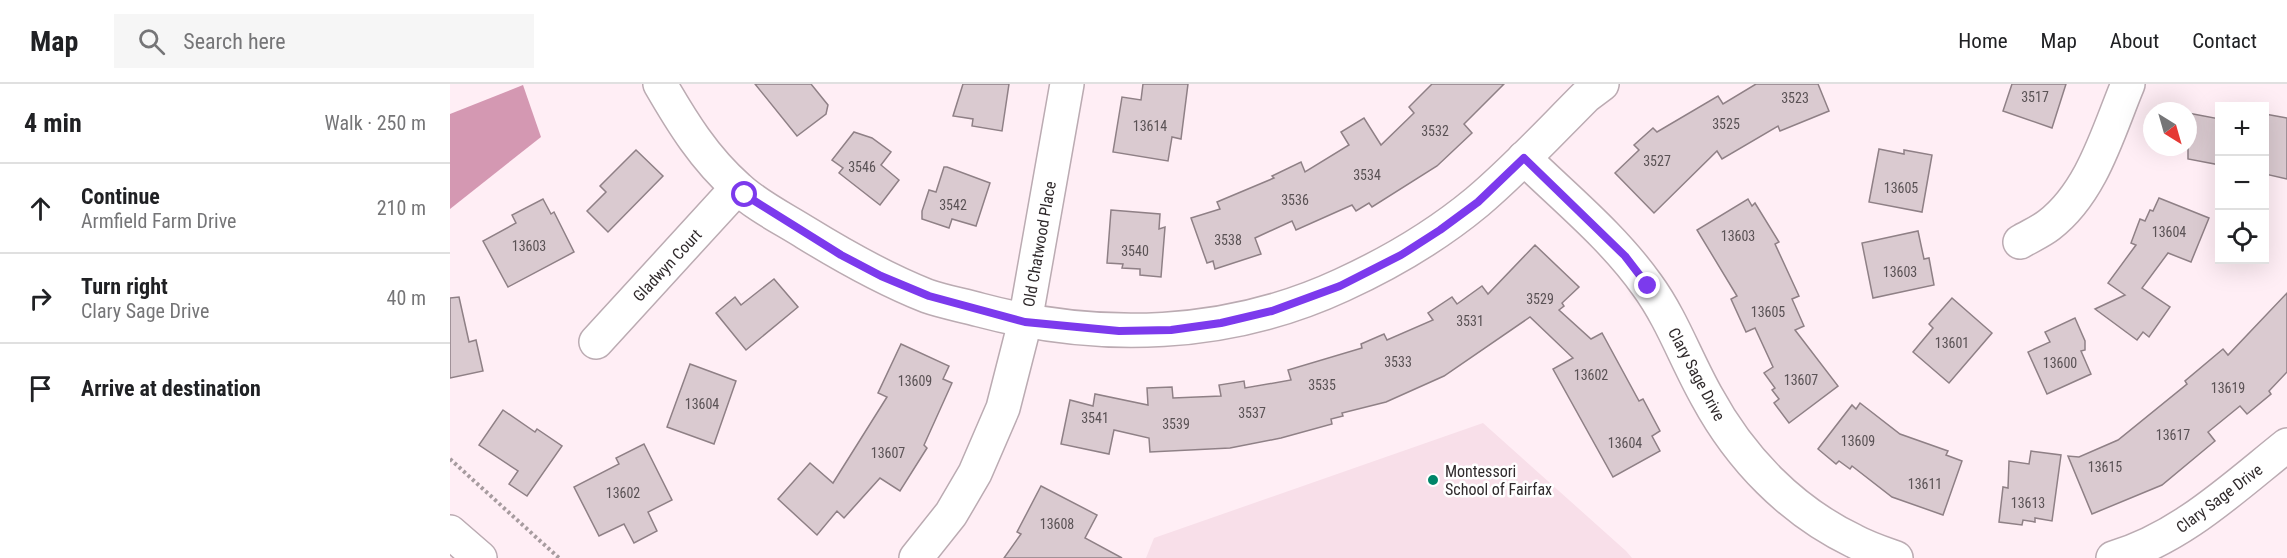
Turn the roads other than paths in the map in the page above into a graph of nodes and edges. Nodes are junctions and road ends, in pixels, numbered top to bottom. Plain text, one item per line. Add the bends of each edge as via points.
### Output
1 (660, 84) edge
2 (1067, 84) edge
3 (1602, 84) edge
4 (2128, 84) edge
5 (1524, 158) junction
6 (737, 188) junction
7 (2020, 242) dead end
8 (1025, 322) junction
9 (596, 342) dead end
10 (2287, 445) edge
11 (450, 532) edge
12 (480, 558) edge
13 (916, 558) edge
14 (1896, 558) edge
15 (2114, 558) edge

1 - 6 street via 703,153
2 - 8 street, Old Chatwood Place
3 - 5 street
4 - 7 street via 2090,174 2072,202 2049,225
5 - 8 street via 1478,202 1401,255 1340,286 1272,311 1171,330 1119,331
5 - 14 street, Clary Sage Drive via 1625,256 1648,286 1706,397 1757,469 1814,519 1854,542
6 - 8 street via 881,276 929,296
6 - 9 street, Gladwyn Court
8 - 13 street, Old Chatwood Place via 1003,408 975,473 951,514
10 - 15 street, Clary Sage Drive via 2170,534
11 - 12 street

